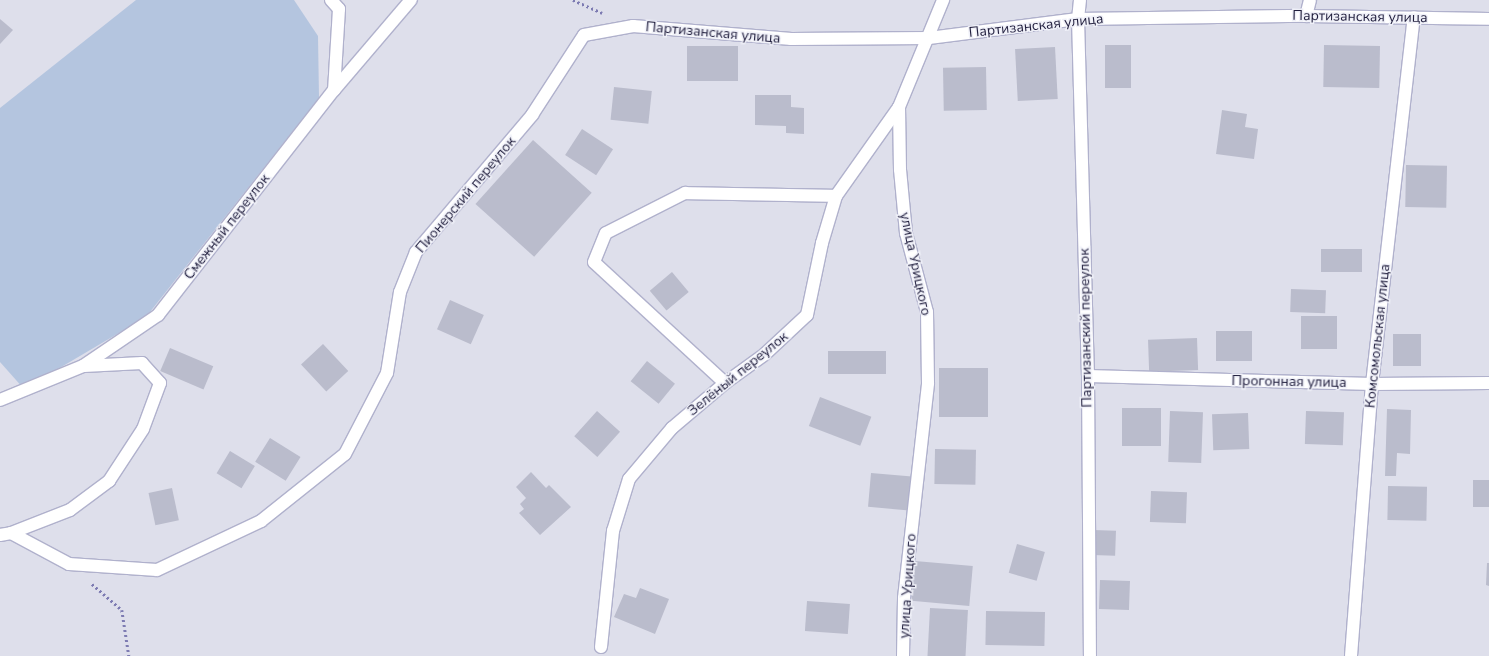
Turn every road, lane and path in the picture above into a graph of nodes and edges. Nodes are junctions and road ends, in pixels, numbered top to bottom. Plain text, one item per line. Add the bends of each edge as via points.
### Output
1 (331, 0) edge
2 (411, 0) edge
3 (944, 0) edge
4 (1080, 0) edge
5 (1310, 0) edge
6 (1306, 16) junction
7 (1414, 18) junction
8 (1078, 19) junction
9 (1489, 19) edge
10 (633, 26) joint
11 (928, 38) junction
12 (334, 90) junction
13 (899, 107) junction
14 (836, 196) junction
15 (83, 366) junction
16 (1088, 376) junction
17 (725, 383) junction
18 (1489, 383) edge
19 (1372, 384) junction
20 (0, 400) edge
21 (5, 534) edge
22 (69, 564) junction
23 (601, 647) dead end
24 (129, 656) edge
25 (903, 656) edge
26 (1090, 656) edge
27 (1351, 656) edge

1 - 12 street via 339,9
2 - 12 street, Смежный переулок
3 - 11 street, улица Урицкого
4 - 8 street, Партизанский переулок
5 - 6 street
6 - 7 street, Партизанская улица
6 - 8 street, Партизанская улица
7 - 9 street, Партизанская улица
7 - 19 street, Комсомольская улица
8 - 11 street, Партизанская улица
8 - 16 street, Партизанский переулок
10 - 11 street, Партизанская улица via 791,39
10 - 22 street, Пионерский переулок via 584,35 532,115 416,252 400,292 387,373 346,454 261,521 157,570
11 - 13 street, улица Урицкого
12 - 15 street, Смежный переулок via 158,315
13 - 14 street, Зелёный переулок
13 - 25 street, улица Урицкого via 900,170 906,233 927,312 928,383 904,598
14 - 17 street, Зелёный переулок via 822,243 807,316 765,354
14 - 17 street via 685,193 606,233 594,262
15 - 20 street, Смежный переулок
15 - 21 street via 142,362 160,383 143,429 109,481 70,510
16 - 19 street, Прогонная улица
16 - 26 street, Партизанский переулок
17 - 23 street, Зелёный переулок via 672,428 628,479 613,531
18 - 19 street, Прогонная улица
19 - 27 street, Комсомольская улица
21 - 22 street, Пионерский переулок
22 - 24 path via 122,610

